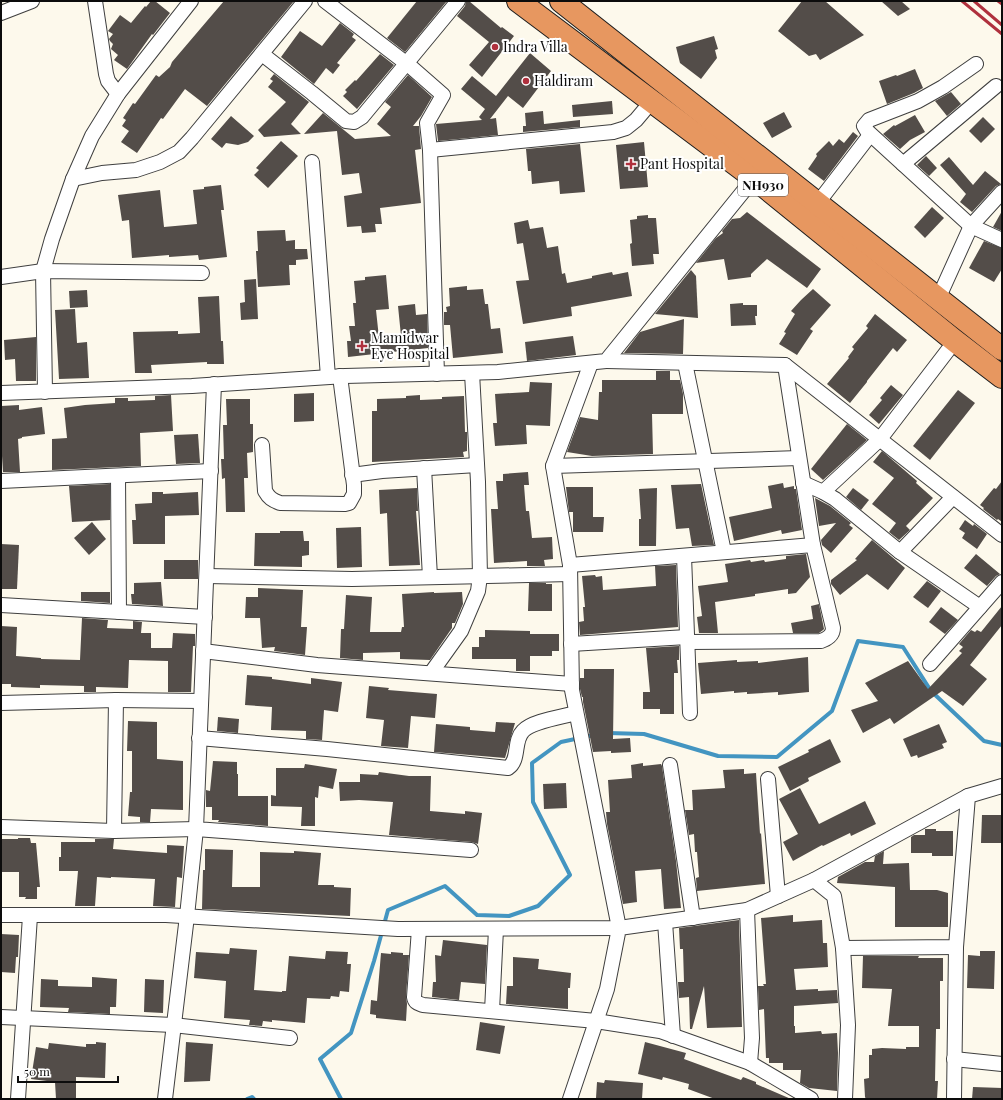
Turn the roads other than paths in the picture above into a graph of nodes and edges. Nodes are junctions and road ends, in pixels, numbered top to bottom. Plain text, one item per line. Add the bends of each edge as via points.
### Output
1 (32, 1) edge
2 (95, 1) edge
3 (305, 1) edge
4 (325, 1) edge
5 (458, 1) edge
6 (518, 1) edge
7 (561, 1) edge
8 (187, 2) edge
9 (1, 13) edge
10 (262, 54) junction
11 (407, 64) junction
12 (976, 64) dead end
13 (996, 86) dead end
14 (118, 94) junction
15 (652, 101) junction
16 (870, 135) junction
17 (430, 150) junction
18 (312, 162) dead end
19 (903, 164) junction
20 (760, 170) junction
21 (73, 178) junction
22 (1002, 192) edge
23 (817, 204) junction
24 (971, 226) junction
25 (1002, 240) edge
26 (43, 271) junction
27 (202, 273) dead end
28 (1, 277) edge
29 (938, 299) junction
30 (955, 341) junction
31 (1002, 349) edge
32 (606, 361) junction
33 (590, 363) junction
34 (685, 363) junction
35 (785, 365) junction
36 (472, 373) junction
37 (437, 374) junction
38 (334, 377) junction
39 (1002, 378) edge
40 (214, 384) junction
41 (45, 392) junction
42 (1, 393) edge
43 (880, 439) junction
44 (262, 445) dead end
45 (800, 458) junction
46 (704, 462) junction
47 (477, 465) junction
48 (553, 466) junction
49 (424, 468) junction
50 (211, 471) junction
51 (352, 475) junction
52 (118, 476) junction
53 (1, 481) edge
54 (803, 483) junction
55 (823, 492) junction
56 (953, 497) junction
57 (1002, 535) edge
58 (813, 545) junction
59 (724, 552) junction
60 (900, 552) junction
61 (684, 556) junction
62 (570, 570) junction
63 (207, 576) junction
64 (480, 576) junction
65 (430, 578) junction
66 (1002, 582) edge
67 (1, 605) edge
68 (980, 607) junction
69 (120, 612) junction
70 (205, 617) junction
71 (688, 639) junction
72 (571, 644) junction
73 (203, 650) junction
74 (930, 664) dead end
75 (431, 673) junction
76 (572, 684) junction
77 (116, 700) junction
78 (200, 701) junction
79 (1, 703) edge
80 (690, 713) dead end
81 (577, 718) junction
82 (199, 738) junction
83 (670, 765) dead end
84 (768, 779) dead end
85 (1002, 786) edge
86 (968, 796) junction
87 (1, 827) edge
88 (196, 829) junction
89 (114, 831) junction
90 (471, 850) dead end
91 (814, 880) junction
92 (778, 896) junction
93 (747, 910) junction
94 (1, 915) edge
95 (30, 916) junction
96 (187, 916) junction
97 (693, 918) junction
98 (665, 922) junction
99 (619, 928) junction
100 (419, 929) junction
101 (496, 929) junction
102 (956, 947) junction
103 (843, 948) junction
104 (492, 1011) junction
105 (1, 1017) edge
106 (23, 1018) junction
107 (596, 1021) junction
108 (173, 1025) junction
109 (673, 1036) junction
110 (290, 1038) dead end
111 (954, 1058) junction
112 (750, 1062) junction
113 (1002, 1064) edge
114 (18, 1099) edge
115 (165, 1099) edge
116 (570, 1099) edge
117 (811, 1099) edge
118 (845, 1099) edge
119 (954, 1099) edge

1 - 9 street
2 - 14 street via 106,74
3 - 10 street
4 - 11 street
5 - 11 street
6 - 15 highway, NH930
7 - 20 highway, NH930
8 - 14 street
10 - 11 street via 346,122 354,122 362,117
10 - 21 street via 179,152 136,170
11 - 17 street via 443,95 427,123
12 - 16 street via 918,101 869,120 864,126
13 - 19 street
14 - 21 street via 92,136
15 - 17 street via 626,128 613,132
15 - 20 highway, NH930
16 - 19 street
16 - 23 street
17 - 37 street
18 - 38 street
19 - 24 street
20 - 23 highway, NH930
20 - 30 highway, NH930
20 - 32 street
21 - 26 street
22 - 24 street
23 - 29 highway, NH930
24 - 25 street
24 - 29 street
26 - 27 street
26 - 28 street
26 - 41 street
29 - 31 highway, NH930
30 - 39 highway, NH930
30 - 43 street
32 - 33 street
32 - 34 street
33 - 36 street
33 - 48 street
34 - 35 street
34 - 46 street
35 - 43 street
35 - 45 street
36 - 37 street
36 - 47 street
37 - 38 street
38 - 40 street
38 - 51 street
40 - 41 street
40 - 50 street
41 - 42 street
43 - 55 street
43 - 56 street
44 - 51 street via 265,491 268,496 280,503 349,503 354,494
45 - 46 street
45 - 54 street
46 - 48 street
46 - 59 street
47 - 49 street
47 - 64 street
48 - 62 street
49 - 51 street
49 - 65 street
50 - 52 street
50 - 63 street
52 - 53 street
52 - 69 street
54 - 55 street
54 - 58 street
55 - 60 street
56 - 57 street
56 - 60 street
58 - 59 street
58 - 71 street via 833,628 832,634 825,640 821,642
59 - 61 street
60 - 68 street
61 - 62 street
61 - 71 street
62 - 64 street
62 - 72 street
63 - 65 street
63 - 70 street
64 - 65 street
64 - 75 street via 478,591 461,631
66 - 68 street
67 - 69 street
68 - 74 street
69 - 70 street
70 - 73 street
71 - 72 street
71 - 80 street
72 - 76 street
73 - 75 street via 317,665
73 - 78 street
75 - 76 street
76 - 81 street
77 - 78 street
77 - 79 street
77 - 89 street
78 - 82 street
81 - 82 street via 535,724 527,728 519,736 513,764 508,768
81 - 99 street
82 - 88 street
83 - 97 street
84 - 92 street
85 - 86 street
86 - 91 street
86 - 102 street
87 - 89 street
88 - 89 street
88 - 90 street
88 - 96 street
91 - 92 street
91 - 103 street via 834,896
92 - 93 street
93 - 97 street
93 - 112 street via 752,1038
94 - 95 street
95 - 96 street
95 - 106 street
96 - 100 street
96 - 108 street
97 - 98 street
98 - 99 street
98 - 109 street
99 - 101 street
99 - 107 street via 607,989
100 - 101 street
100 - 104 street via 415,1000 417,1003
101 - 104 street
102 - 103 street
102 - 111 street
103 - 118 street via 848,1025
104 - 107 street
105 - 106 street
106 - 108 street
106 - 114 street
107 - 109 street via 660,1031
107 - 116 street
108 - 110 street
108 - 115 street
109 - 112 street
111 - 113 street
111 - 119 street
112 - 117 street

